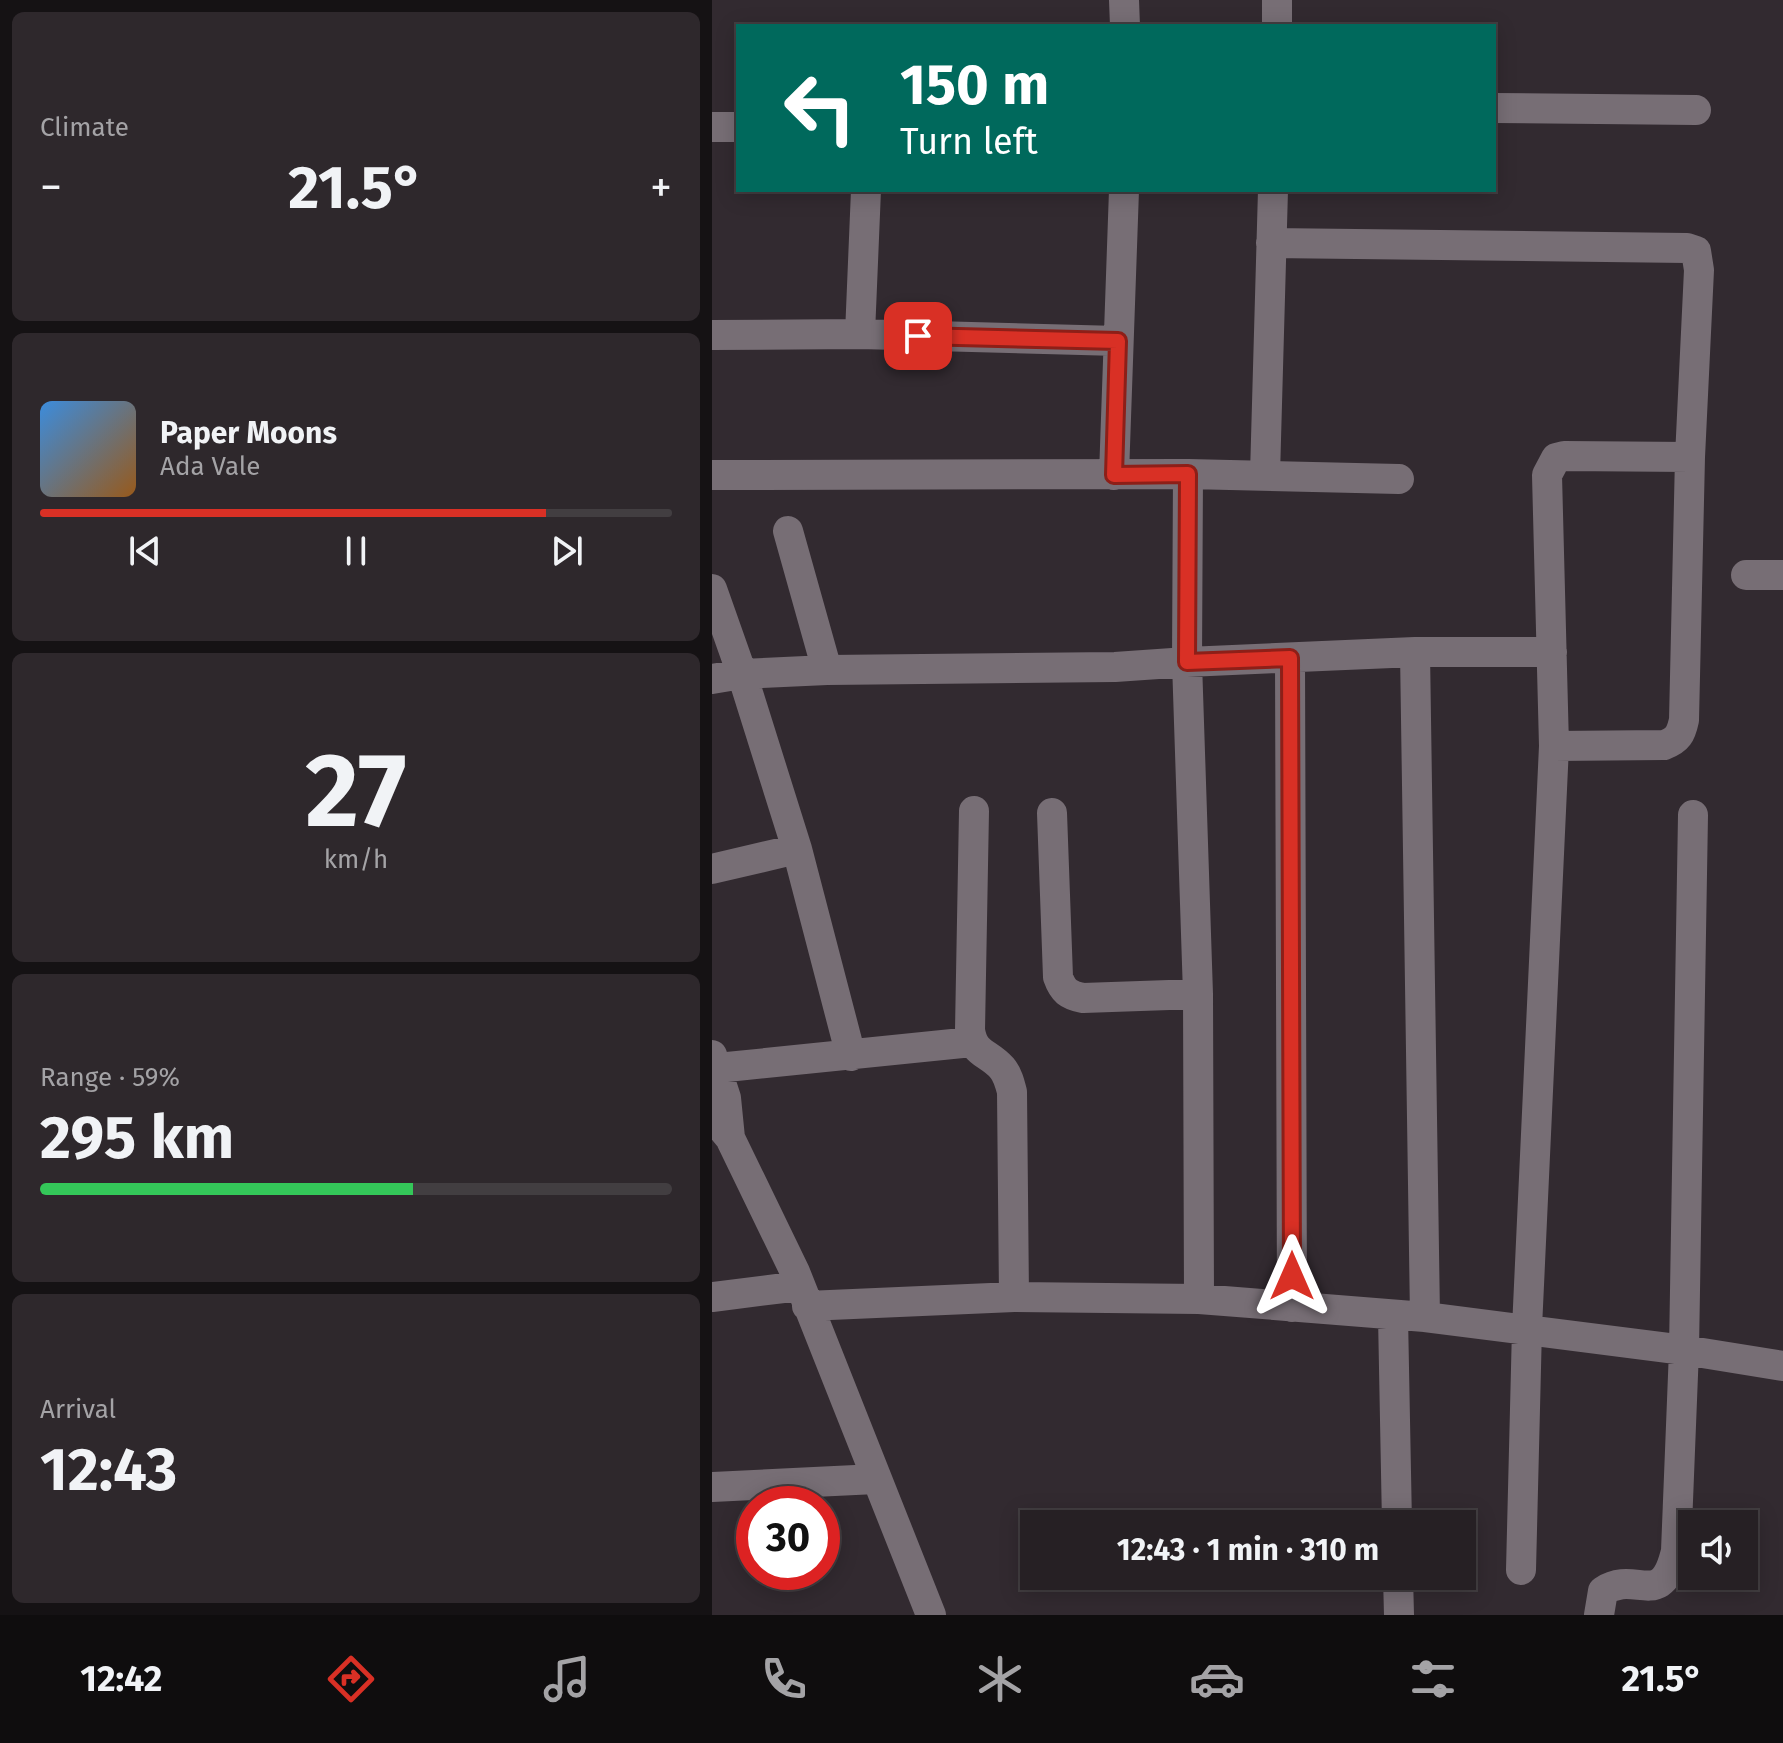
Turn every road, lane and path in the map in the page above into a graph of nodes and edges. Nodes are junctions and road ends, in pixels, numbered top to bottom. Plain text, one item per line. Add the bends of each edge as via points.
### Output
1 (1124, 0) edge
2 (1277, 0) edge
3 (1125, 24) edge
4 (1277, 24) edge
5 (1496, 108) edge
6 (1696, 110) dead end
7 (712, 127) edge
8 (736, 127) edge
9 (866, 192) edge
10 (1124, 192) edge
11 (1273, 192) edge
12 (1271, 243) junction
13 (860, 334) junction
14 (712, 335) edge
15 (1118, 341) junction
16 (1690, 457) junction
17 (1188, 474) junction
18 (712, 475) edge
19 (1114, 475) junction
20 (1265, 475) junction
21 (1399, 479) dead end
22 (788, 531) dead end
23 (1746, 575) dead end
24 (1783, 575) edge
25 (712, 589) edge
26 (1415, 652) junction
27 (1552, 652) junction
28 (1290, 658) junction
29 (1187, 662) junction
30 (827, 670) junction
31 (742, 674) junction
32 (712, 679) edge
33 (1554, 746) junction
34 (974, 811) dead end
35 (1052, 813) dead end
36 (1693, 815) dead end
37 (797, 849) junction
38 (712, 869) edge
39 (1198, 994) junction
40 (972, 1042) junction
41 (851, 1056) junction
42 (714, 1061) edge
43 (721, 1127) edge
44 (804, 1296) junction
45 (712, 1297) edge
46 (1014, 1297) junction
47 (1199, 1299) junction
48 (1292, 1307) junction
49 (1393, 1316) junction
50 (1425, 1317) junction
51 (1527, 1328) junction
52 (1684, 1350) junction
53 (1783, 1366) edge
54 (876, 1479) junction
55 (712, 1487) edge
56 (1397, 1510) edge
57 (1521, 1570) dead end
58 (1398, 1590) edge
59 (931, 1615) edge
60 (1399, 1615) edge
61 (1599, 1615) edge

1 - 3 street
2 - 4 street
5 - 6 street
7 - 8 street
9 - 13 street
10 - 15 street
11 - 12 street
12 - 16 street via 1696,251
12 - 20 street
13 - 14 street
13 - 15 street
15 - 19 street
16 - 27 street via 1564,456 1550,466
16 - 33 street via 1681,732 1664,745
17 - 19 street
17 - 20 street
17 - 29 street
18 - 19 street
20 - 21 street
22 - 30 street
23 - 24 street
25 - 31 street
26 - 27 street
26 - 28 street
26 - 50 street
27 - 33 street
28 - 29 street
28 - 48 street
29 - 30 street
29 - 39 street
30 - 31 street
31 - 32 street
31 - 37 street
33 - 51 street
34 - 40 street
35 - 39 street via 1062,988 1083,998
36 - 52 street
37 - 38 street
37 - 41 street
39 - 47 street
40 - 41 street
40 - 46 street via 1002,1068 1012,1092
41 - 42 street
42 - 43 street via 726,1098
43 - 44 street via 784,1246
44 - 45 street
44 - 46 street
44 - 54 street
46 - 47 street
47 - 48 street
48 - 49 street
49 - 50 street
49 - 56 street
50 - 51 street
51 - 52 street
51 - 57 street
52 - 53 street
52 - 61 street via 1672,1567 1654,1587 1614,1584 1603,1591
54 - 55 street
54 - 59 street
58 - 60 street

